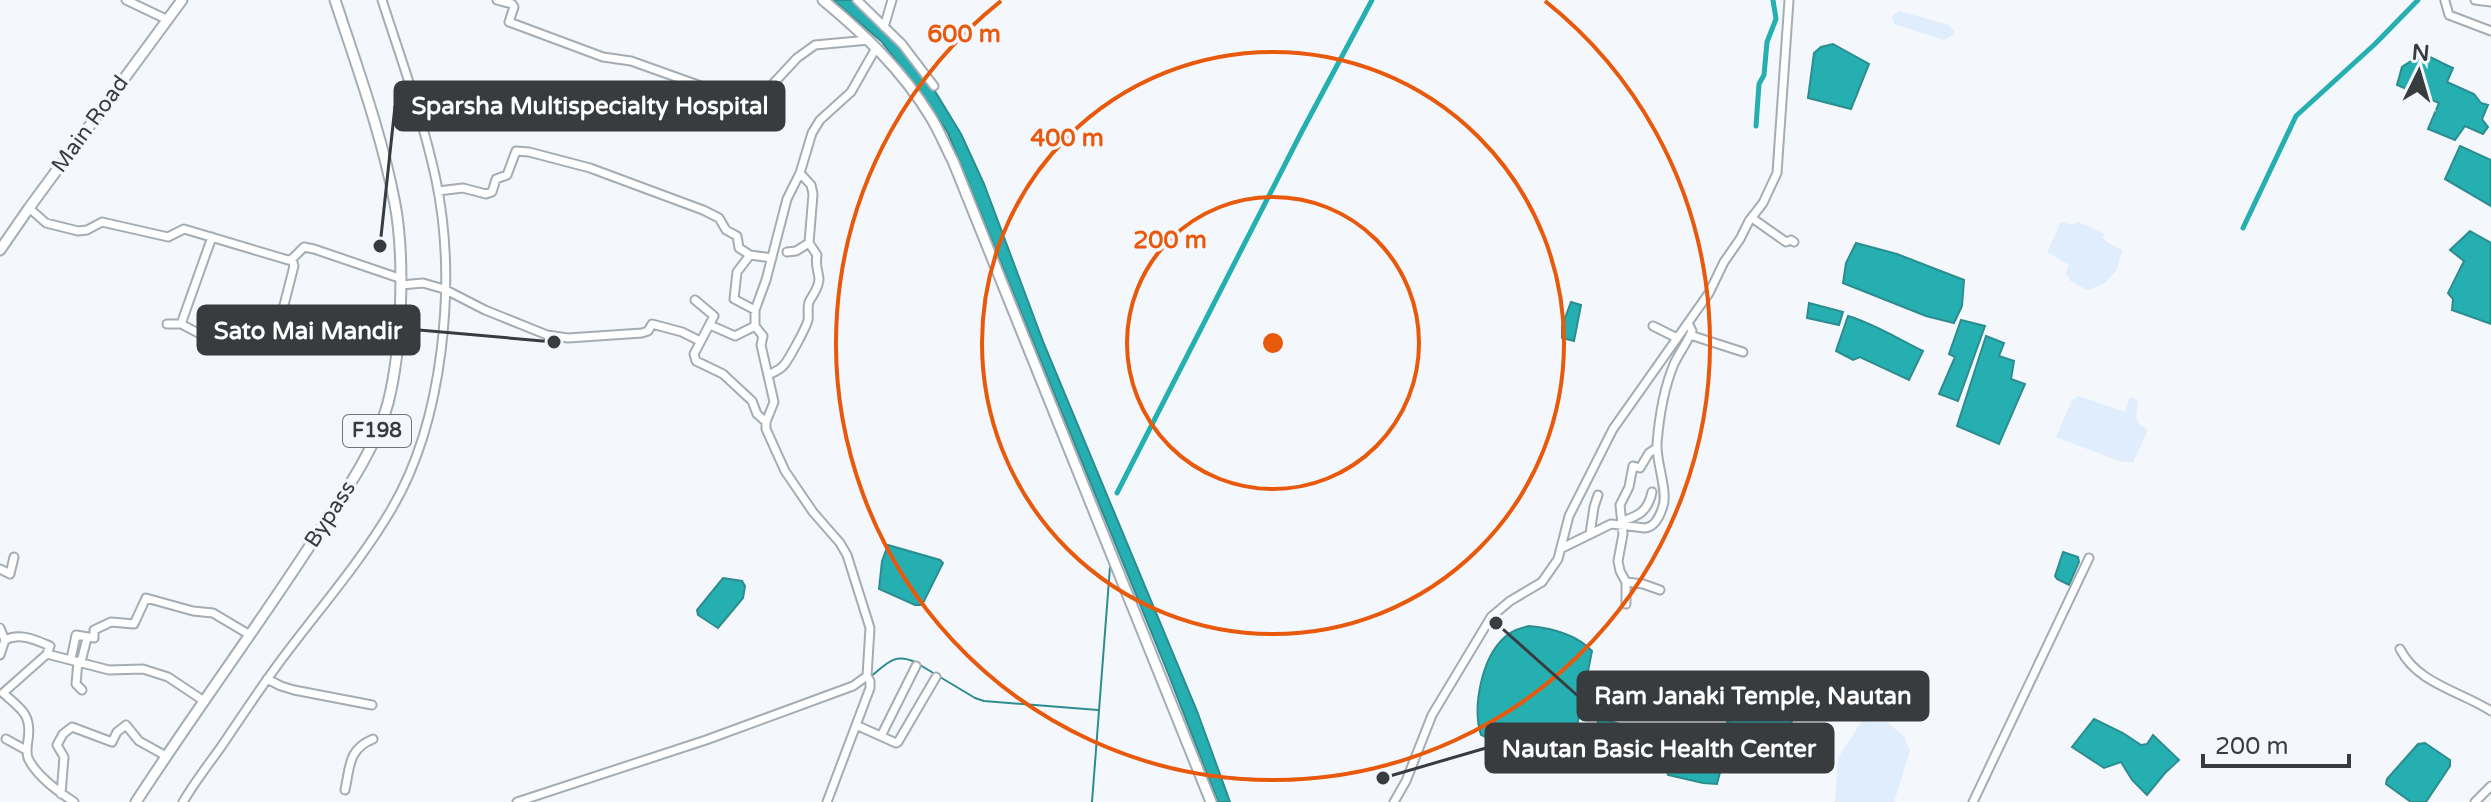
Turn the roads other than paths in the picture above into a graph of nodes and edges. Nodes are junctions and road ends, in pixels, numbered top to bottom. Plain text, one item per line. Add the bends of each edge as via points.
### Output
1 (126, 0) edge
2 (146, 0) edge
3 (182, 0) edge
4 (335, 0) edge
5 (382, 0) edge
6 (497, 0) edge
7 (823, 0) edge
8 (857, 0) edge
9 (892, 0) edge
10 (1789, 0) edge
11 (2475, 0) edge
12 (2445, 1) edge
13 (2491, 2) edge
14 (141, 8) junction
15 (168, 20) junction
16 (884, 27) junction
17 (2491, 31) edge
18 (873, 44) junction
19 (934, 86) dead end
20 (800, 173) junction
21 (438, 191) junction
22 (29, 208) junction
23 (1752, 218) junction
24 (212, 237) junction
25 (1794, 242) dead end
26 (809, 243) junction
27 (0, 250) edge
28 (787, 252) dead end
29 (750, 255) junction
30 (772, 258) junction
31 (292, 259) junction
32 (400, 282) junction
33 (444, 289) junction
34 (695, 300) dead end
35 (284, 305) dead end
36 (755, 310) junction
37 (1688, 323) junction
38 (167, 324) dead end
39 (181, 324) junction
40 (710, 325) junction
41 (755, 326) junction
42 (1653, 326) dead end
43 (200, 334) dead end
44 (1690, 335) junction
45 (1677, 338) junction
46 (700, 341) junction
47 (1743, 352) dead end
48 (768, 375) junction
49 (766, 422) junction
50 (1657, 448) junction
51 (1652, 492) dead end
52 (1598, 495) dead end
53 (1622, 523) junction
54 (1590, 534) junction
55 (1562, 548) junction
56 (14, 557) dead end
57 (2089, 558) dead end
58 (0, 569) edge
59 (1626, 582) junction
60 (1660, 590) dead end
61 (1626, 604) dead end
62 (0, 628) edge
63 (250, 635) junction
64 (5, 640) junction
65 (2400, 649) dead end
66 (47, 654) junction
67 (0, 655) edge
68 (76, 661) junction
69 (916, 666) dead end
70 (936, 677) dead end
71 (868, 678) junction
72 (267, 679) junction
73 (82, 690) dead end
74 (2, 692) edge
75 (204, 701) junction
76 (372, 705) dead end
77 (2491, 711) edge
78 (856, 725) junction
79 (881, 736) junction
80 (6, 739) dead end
81 (373, 739) dead end
82 (26, 750) junction
83 (166, 756) junction
84 (2491, 786) edge
85 (345, 790) dead end
86 (61, 794) junction
87 (74, 802) edge
88 (136, 802) edge
89 (183, 802) edge
90 (517, 802) edge
91 (827, 802) edge
92 (1211, 802) edge
93 (1394, 802) edge
94 (1973, 802) edge
95 (2475, 802) edge

1 - 14 street
2 - 14 street
3 - 15 main road, Main Road
4 - 32 main road, Bypass / F198 via 392,193
5 - 21 street
6 - 18 street via 514,7 509,22 603,57 758,100 815,45
7 - 18 main road
8 - 16 street
9 - 16 street
10 - 23 street via 1777,173
11 - 13 street
12 - 17 street via 2449,15
14 - 15 street
15 - 22 main road, Main Road
16 - 19 street
18 - 20 street via 851,92 812,133
18 - 92 main road via 901,74 953,161
20 - 26 street via 813,194
20 - 30 street via 787,199
21 - 29 street via 492,192 496,179 507,175 513,154 529,152 590,168 703,210 719,218
21 - 33 street
22 - 24 street via 46,223 78,231 102,222 168,237 184,229
22 - 27 main road, Main Road
23 - 25 street
23 - 37 street
24 - 31 street
24 - 39 street
26 - 28 street
26 - 48 street via 816,250 819,277 809,317 785,364
29 - 30 street
29 - 36 street via 737,272 734,299
30 - 36 street
31 - 32 street via 304,247
31 - 35 street
32 - 33 street
32 - 63 main road, Bypass / F198 via 388,404 376,433 353,480
33 - 46 street via 547,335 642,333 652,324
33 - 72 street via 432,403 415,464 391,511
34 - 40 street via 714,316
36 - 41 street
37 - 44 street
37 - 45 street
38 - 39 street
39 - 43 street
40 - 41 street via 735,336
40 - 46 street
41 - 48 street via 763,336
42 - 45 street
44 - 47 street
44 - 50 street via 1669,381
45 - 55 street via 1600,451 1569,516
46 - 49 street via 696,361 723,374
48 - 49 street via 774,402
49 - 71 street via 785,471 847,555 870,628
50 - 53 street via 1640,468 1630,471 1620,505
50 - 53 street via 1664,505 1650,528
51 - 53 street via 1643,512
52 - 54 street
53 - 54 street
53 - 59 street via 1618,561
54 - 55 street
55 - 93 street via 1542,582 1491,617 1432,715
56 - 58 street via 10,574
57 - 94 street
59 - 60 street
59 - 61 street
62 - 64 street
63 - 68 street via 213,613 146,598 134,624 111,622 94,630 94,638 76,635
63 - 75 main road, Bypass / F198
64 - 66 street via 34,639 50,646
64 - 67 street
65 - 77 street via 2422,675
66 - 68 street
66 - 74 street
68 - 73 street via 76,684
68 - 75 street via 109,670 143,669 168,677
69 - 79 street
70 - 79 street via 898,742
71 - 78 street via 870,688
71 - 90 street via 706,740
72 - 76 street
72 - 89 street
74 - 82 street via 24,711 30,725
75 - 83 main road, Bypass / F198
78 - 79 street
78 - 91 street
80 - 82 street
81 - 85 street via 354,751
82 - 86 street via 34,767
83 - 86 street via 139,741 126,725 112,742 72,727 57,745 64,757
83 - 88 main road, Bypass / F198
84 - 95 street
86 - 87 street

